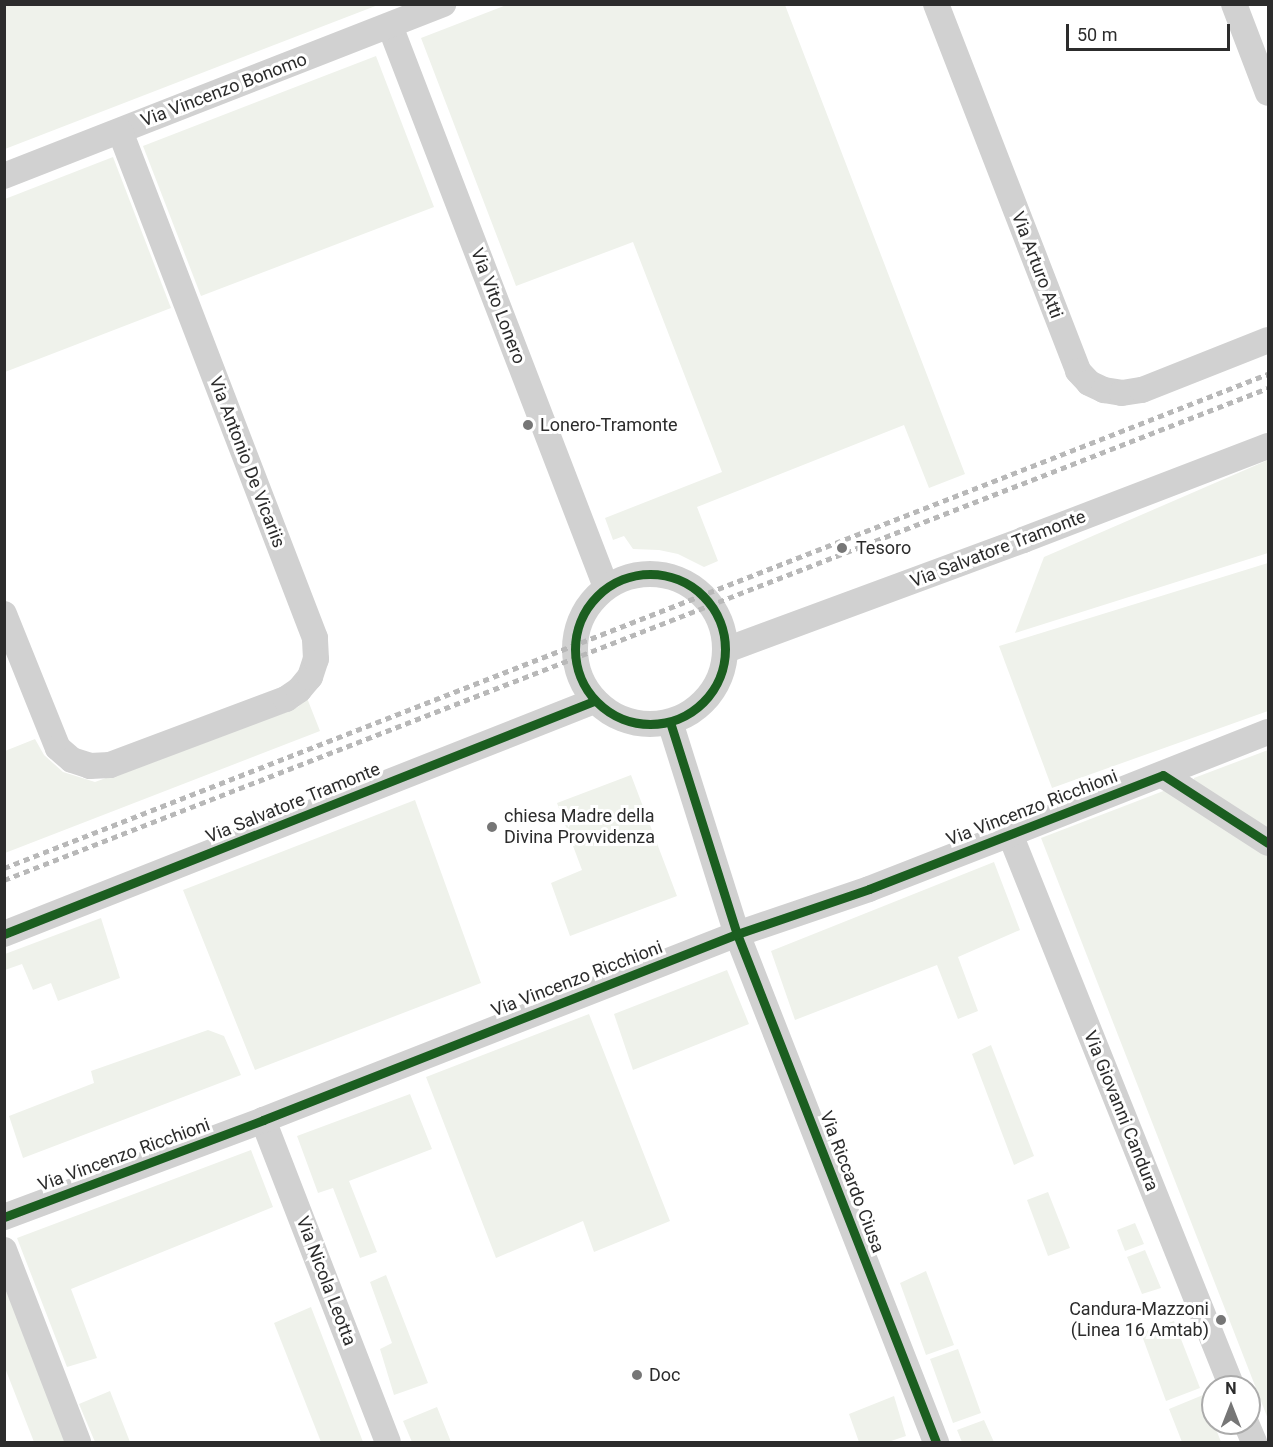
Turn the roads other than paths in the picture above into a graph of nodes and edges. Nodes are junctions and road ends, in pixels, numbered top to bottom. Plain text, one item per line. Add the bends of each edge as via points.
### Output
1 (444, 4) edge
2 (936, 4) edge
3 (1234, 4) edge
4 (390, 26) junction
5 (1269, 93) edge
6 (120, 131) junction
7 (4, 176) edge
8 (1269, 340) edge
9 (1269, 446) edge
10 (606, 587) junction
11 (4, 614) edge
12 (726, 650) junction
13 (594, 701) junction
14 (670, 722) junction
15 (1269, 732) edge
16 (1163, 776) junction
17 (1010, 834) junction
18 (1269, 843) edge
19 (4, 934) edge
20 (737, 934) junction
21 (263, 1120) junction
22 (4, 1217) edge
23 (4, 1250) edge
24 (1227, 1375) edge
25 (78, 1443) edge
26 (388, 1443) edge
27 (936, 1443) edge

1 - 4 street, Via Vincenzo Bonomo
2 - 8 street, Via Arturo Atti via 1078,371 1089,383 1122,393 1142,390
3 - 5 street
4 - 6 street, Via Vincenzo Bonomo
4 - 10 street, Via Vito Lonero
6 - 7 street, Via Vincenzo Bonomo
6 - 11 street, Via Antonio De Vicariis via 315,638 316,659 310,677 286,699 110,765 90,766 72,760 50,734
9 - 12 street, Via Salvatore Tramonte
10 - 12 street via 630,576 676,578 696,589 712,606 722,627
10 - 13 street via 591,600 574,640 575,662
12 - 14 street via 721,674 710,696 692,712
13 - 14 street via 629,722
13 - 19 street, Via Salvatore Tramonte
14 - 20 street, Via Riccardo Ciusa
15 - 16 street, Via Vincenzo Ricchioni
16 - 17 street, Via Vincenzo Ricchioni
16 - 18 street
17 - 20 street, Via Vincenzo Ricchioni via 869,889
17 - 24 street, Via Giovanni Candura
20 - 21 street, Via Vincenzo Ricchioni
20 - 27 street, Via Riccardo Ciusa
21 - 22 street, Via Vincenzo Ricchioni
21 - 26 street, Via Nicola Leotta
23 - 25 street

